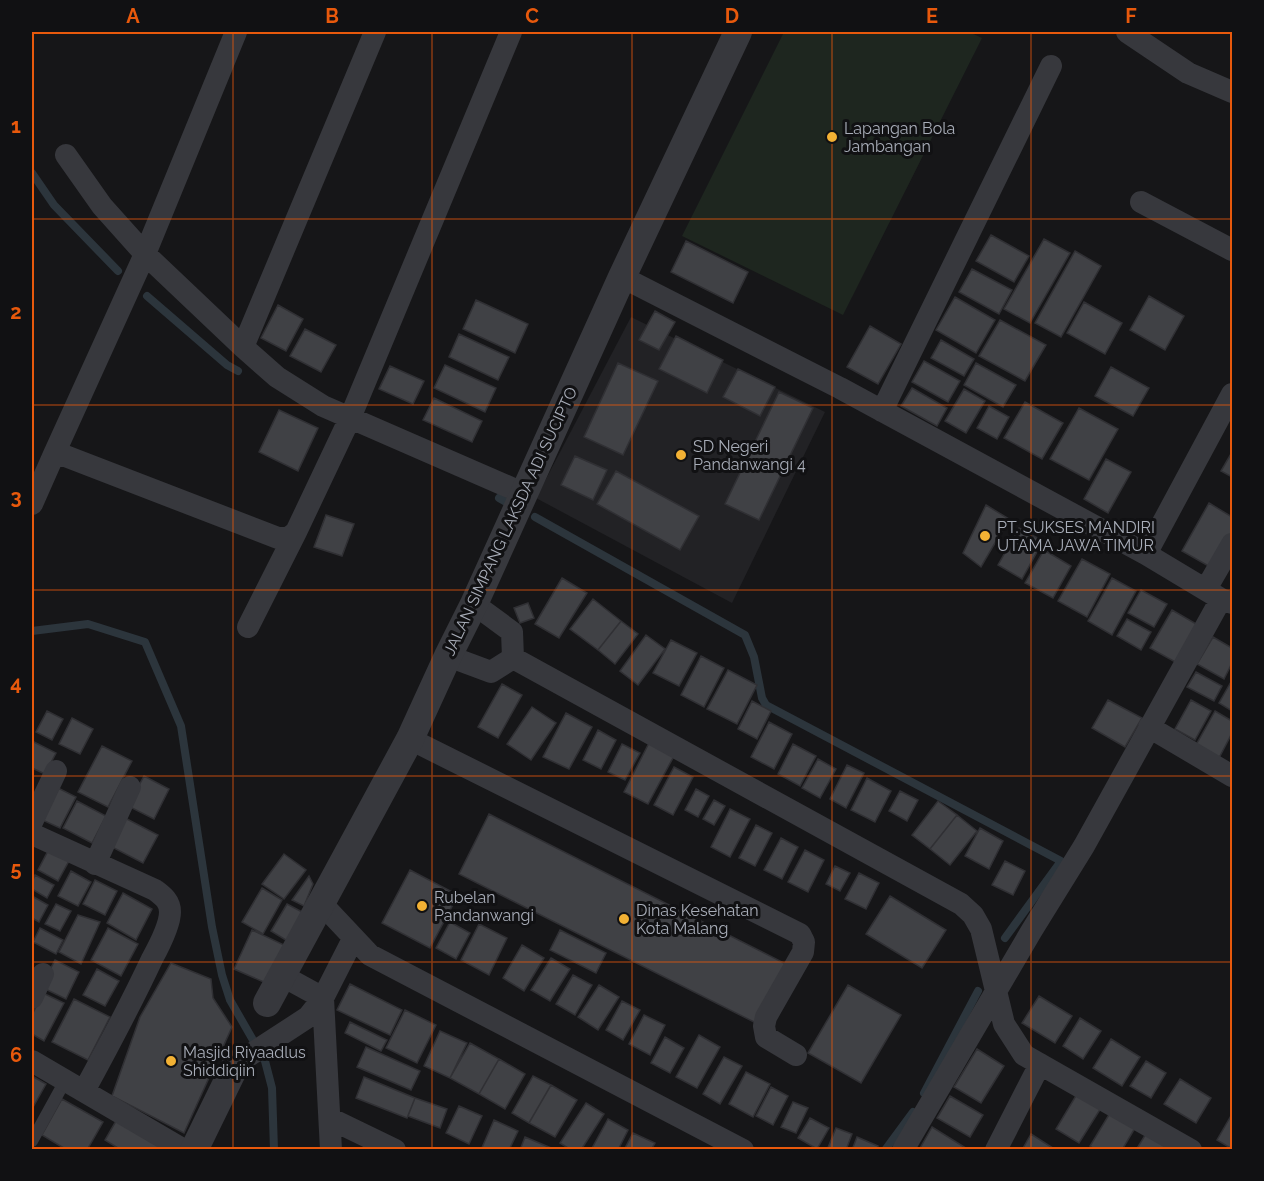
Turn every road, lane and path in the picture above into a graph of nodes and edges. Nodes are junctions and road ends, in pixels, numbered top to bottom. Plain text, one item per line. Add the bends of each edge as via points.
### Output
1 (236, 32) edge
2 (375, 32) edge
3 (511, 32) edge
4 (738, 32) edge
5 (1127, 32) edge
6 (1051, 66) dead end
7 (1233, 92) edge
8 (66, 155) dead end
9 (1141, 202) dead end
10 (1233, 250) edge
11 (145, 254) junction
12 (622, 277) junction
13 (243, 347) junction
14 (1233, 394) edge
15 (882, 411) junction
16 (350, 418) junction
17 (55, 452) junction
18 (525, 494) junction
19 (32, 504) edge
20 (296, 532) junction
21 (1233, 544) edge
22 (1146, 554) junction
23 (1220, 597) edge
24 (474, 604) junction
25 (248, 627) dead end
26 (448, 656) junction
27 (513, 658) junction
28 (1149, 727) junction
29 (410, 739) junction
30 (56, 771) dead end
31 (1233, 776) edge
32 (130, 787) dead end
33 (32, 822) edge
34 (32, 834) edge
35 (96, 864) junction
36 (322, 904) junction
37 (353, 939) junction
38 (43, 974) dead end
39 (281, 975) junction
40 (997, 992) junction
41 (32, 998) edge
42 (323, 998) junction
43 (267, 1003) dead end
44 (796, 1055) dead end
45 (32, 1061) edge
46 (236, 1064) joint
47 (1040, 1064) junction
48 (74, 1086) junction
49 (331, 1119) junction
50 (32, 1141) edge
51 (184, 1149) edge
52 (194, 1149) edge
53 (331, 1149) edge
54 (395, 1149) edge
55 (743, 1149) edge
56 (903, 1149) edge
57 (996, 1149) edge
58 (1191, 1149) edge

1 - 11 street
2 - 13 street
3 - 16 street
4 - 12 street, JALAN SIMPANG LAKSDA ADI SUCIPTO
5 - 7 street via 1188,73
6 - 15 street
8 - 11 street via 102,206
9 - 10 street
11 - 13 street
11 - 17 street
12 - 15 street
12 - 18 street, JALAN SIMPANG LAKSDA ADI SUCIPTO
13 - 16 street via 278,377
14 - 22 street
15 - 22 street
16 - 18 street
16 - 20 street
17 - 19 street
17 - 20 street via 278,538 288,538
18 - 24 street, JALAN SIMPANG LAKSDA ADI SUCIPTO
20 - 25 street
21 - 23 street
22 - 23 street
23 - 28 street
24 - 26 street, JALAN SIMPANG LAKSDA ADI SUCIPTO
24 - 27 street via 512,632
26 - 27 street via 491,672
26 - 29 street, JALAN SIMPANG LAKSDA ADI SUCIPTO
27 - 40 street via 961,904 981,929
28 - 31 street
28 - 40 street
29 - 36 street, JALAN SIMPANG LAKSDA ADI SUCIPTO
29 - 44 street via 800,934 803,952 764,1026 766,1036
30 - 33 street
32 - 35 street
34 - 35 street
35 - 48 street via 155,890 170,906 170,915 127,1012
36 - 37 street
36 - 39 street, JALAN SIMPANG LAKSDA ADI SUCIPTO
37 - 42 street
37 - 55 street via 370,956
38 - 41 street
39 - 42 street
39 - 43 street, JALAN SIMPANG LAKSDA ADI SUCIPTO
40 - 47 street via 1005,1024 1015,1043 1024,1055
40 - 56 street
42 - 46 street via 308,1017
42 - 49 street
45 - 48 street
46 - 52 street
47 - 57 street
47 - 58 street
48 - 50 lane
48 - 51 street
49 - 53 street
49 - 54 street

